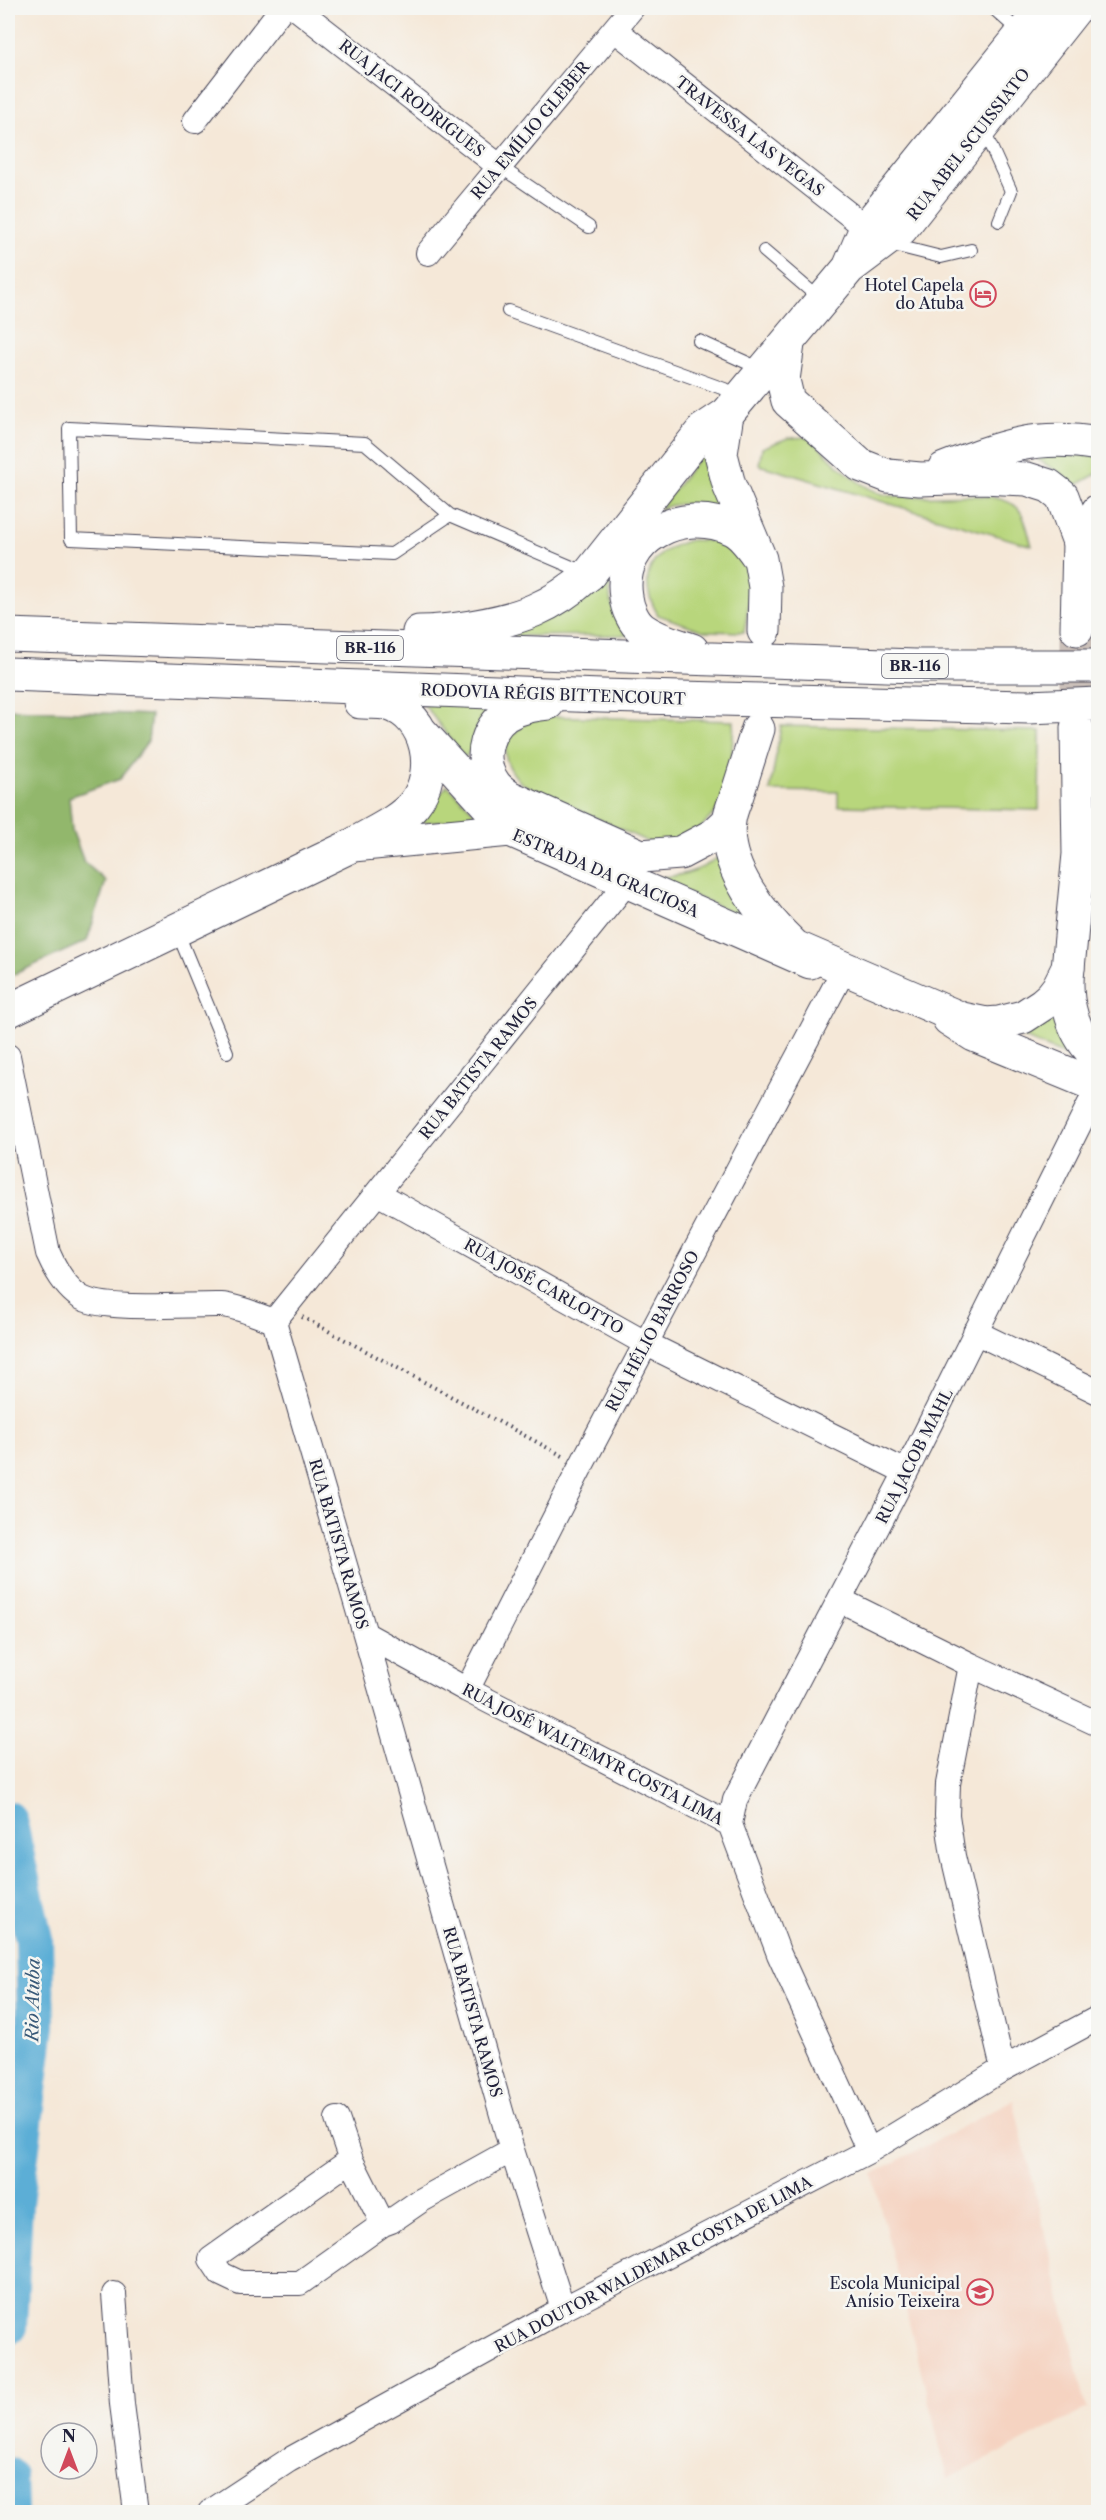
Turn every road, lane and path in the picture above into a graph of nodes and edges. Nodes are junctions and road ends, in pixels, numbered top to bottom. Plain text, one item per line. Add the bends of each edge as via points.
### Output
1 (282, 8) edge
2 (296, 8) edge
3 (633, 8) edge
4 (993, 8) edge
5 (1043, 8) edge
6 (1076, 8) edge
7 (615, 30) junction
8 (1022, 33) junction
9 (195, 121) dead end
10 (983, 127) junction
11 (499, 166) junction
12 (999, 220) dead end
13 (589, 227) dead end
14 (876, 236) junction
15 (971, 250) dead end
16 (764, 251) dead end
17 (428, 253) dead end
18 (822, 301) junction
19 (508, 311) dead end
20 (699, 341) dead end
21 (788, 344) junction
22 (764, 371) junction
23 (788, 401) junction
24 (735, 405) junction
25 (1098, 444) edge
26 (920, 479) junction
27 (1098, 511) edge
28 (450, 515) junction
29 (1079, 542) junction
30 (760, 559) junction
31 (589, 574) junction
32 (1077, 629) tunnel mouth
33 (764, 631) dead end
34 (12, 634) edge
35 (732, 660) junction
36 (1098, 666) edge
37 (13, 674) edge
38 (601, 696) junction
39 (1088, 716) edge
40 (418, 729) junction
41 (758, 729) dead end
42 (729, 821) junction
43 (510, 830) junction
44 (1089, 841) edge
45 (353, 845) junction
46 (627, 882) junction
47 (176, 930) junction
48 (1068, 968) junction
49 (841, 975) junction
50 (909, 996) junction
51 (8, 1011) edge
52 (226, 1052) dead end
53 (8, 1056) edge
54 (1098, 1057) edge
55 (1098, 1086) edge
56 (377, 1193) junction
57 (280, 1315) junction
58 (975, 1332) junction
59 (645, 1343) junction
60 (1098, 1392) edge
61 (581, 1466) junction
62 (906, 1472) junction
63 (840, 1600) junction
64 (365, 1634) junction
65 (971, 1665) junction
66 (467, 1690) junction
67 (1098, 1724) edge
68 (730, 1824) junction
69 (1098, 2018) edge
70 (1003, 2069) junction
71 (337, 2119) dead end
72 (512, 2150) junction
73 (869, 2151) junction
74 (351, 2160) junction
75 (383, 2224) junction
76 (114, 2294) dead end
77 (563, 2309) junction
78 (136, 2512) edge
79 (210, 2512) edge

1 - 9 street
2 - 11 street, RUA JACI RODRIGUES
3 - 7 street, RUA EMÍLIO GLEBER
4 - 8 lane
5 - 8 main road, RUA ABEL SCUISSIATO
6 - 10 main road, RUA ABEL SCUISSIATO
7 - 11 street, RUA EMÍLIO GLEBER
7 - 14 street, TRAVESSA LAS VEGAS
8 - 14 main road, RUA ABEL SCUISSIATO
10 - 12 lane via 1011,191
10 - 14 main road, RUA ABEL SCUISSIATO via 901,229
11 - 13 lane
11 - 17 street, RUA EMÍLIO GLEBER
14 - 15 lane via 941,257
14 - 18 main road, RUA ABEL SCUISSIATO
16 - 18 lane
18 - 21 main road, RUA ABEL SCUISSIATO
19 - 24 lane
20 - 22 lane
21 - 22 main road, RUA ABEL SCUISSIATO
21 - 23 main road via 783,380
22 - 24 main road, RUA ABEL SCUISSIATO
23 - 24 main road
23 - 26 main road via 860,465 888,476
24 - 30 main road via 721,454 729,485
24 - 31 main road, RUA ABEL SCUISSIATO via 703,430
25 - 26 main road via 1075,440 1013,444
26 - 29 main road via 1027,479 1049,486 1062,496
27 - 29 main road
28 - 28 lane via 365,443 69,428 71,539 392,554
28 - 31 lane
29 - 32 main road
30 - 33 main road via 765,587
30 - 35 main road via 733,529 710,522 686,522 662,528 642,541 629,561 624,584 627,607 639,627 658,639
31 - 34 main road, RUA ABEL SCUISSIATO via 571,591 526,615 437,632 179,624
34 - 35 main road, BR-116
35 - 36 main road, BR-116
37 - 38 main road, RODOVIA RÉGIS BITTENCOURT
37 - 40 main road via 171,697 387,703 399,709
38 - 39 main road, RODOVIA RÉGIS BITTENCOURT via 1029,707
38 - 42 main road via 515,710 500,719 489,734 484,752 486,769 495,785 509,797 641,856 680,853 714,835
39 - 44 main road
40 - 43 main road
40 - 45 main road via 428,761 421,793 405,813
41 - 42 main road
42 - 50 main road via 730,841 742,878 777,931 795,947
43 - 45 main road, ESTRADA DA GRACIOSA
43 - 46 main road, ESTRADA DA GRACIOSA
44 - 48 main road
45 - 47 main road, ESTRADA DA GRACIOSA
46 - 49 main road, ESTRADA DA GRACIOSA
46 - 56 street, RUA BATISTA RAMOS
47 - 51 main road, ESTRADA DA GRACIOSA
47 - 52 lane
48 - 50 main road via 1058,988 1043,1004 1023,1017 999,1023 962,1019
48 - 54 main road via 1066,994 1072,1019
49 - 50 main road, ESTRADA DA GRACIOSA
49 - 59 street, RUA HÉLIO BARROSO
50 - 55 main road, ESTRADA DA GRACIOSA via 974,1035
53 - 57 street via 45,1243 58,1272 79,1296 97,1303 224,1305
55 - 58 street, RUA JACOB MAHL
56 - 57 street, RUA BATISTA RAMOS
56 - 59 street, RUA JOSÉ CARLOTTO
57 - 61 path
57 - 64 street, RUA BATISTA RAMOS
58 - 60 street
58 - 62 street, RUA JACOB MAHL
59 - 61 street, RUA HÉLIO BARROSO
59 - 62 street, RUA JOSÉ CARLOTTO
61 - 66 street, RUA HÉLIO BARROSO
62 - 63 street, RUA JACOB MAHL
63 - 65 street
63 - 68 street, RUA JACOB MAHL via 735,1800
64 - 66 street, RUA JOSÉ WALTEMYR COSTA LIMA
64 - 72 street, RUA BATISTA RAMOS
65 - 67 street
65 - 70 street via 948,1784 947,1815
66 - 68 street, RUA JOSÉ WALTEMYR COSTA LIMA
68 - 73 street, RUA JOSÉ WALTEMYR COSTA LIMA via 779,1954
69 - 70 street, RUA DOUTOR WALDEMAR COSTA DE LIMA
70 - 73 street, RUA DOUTOR WALDEMAR COSTA DE LIMA
71 - 74 street
72 - 75 street
72 - 77 street, RUA BATISTA RAMOS
73 - 77 street, RUA DOUTOR WALDEMAR COSTA DE LIMA
74 - 75 street
74 - 75 street via 211,2259 221,2274 240,2283 300,2283
76 - 78 street via 122,2404
77 - 79 street, RUA DOUTOR WALDEMAR COSTA DE LIMA via 289,2460

